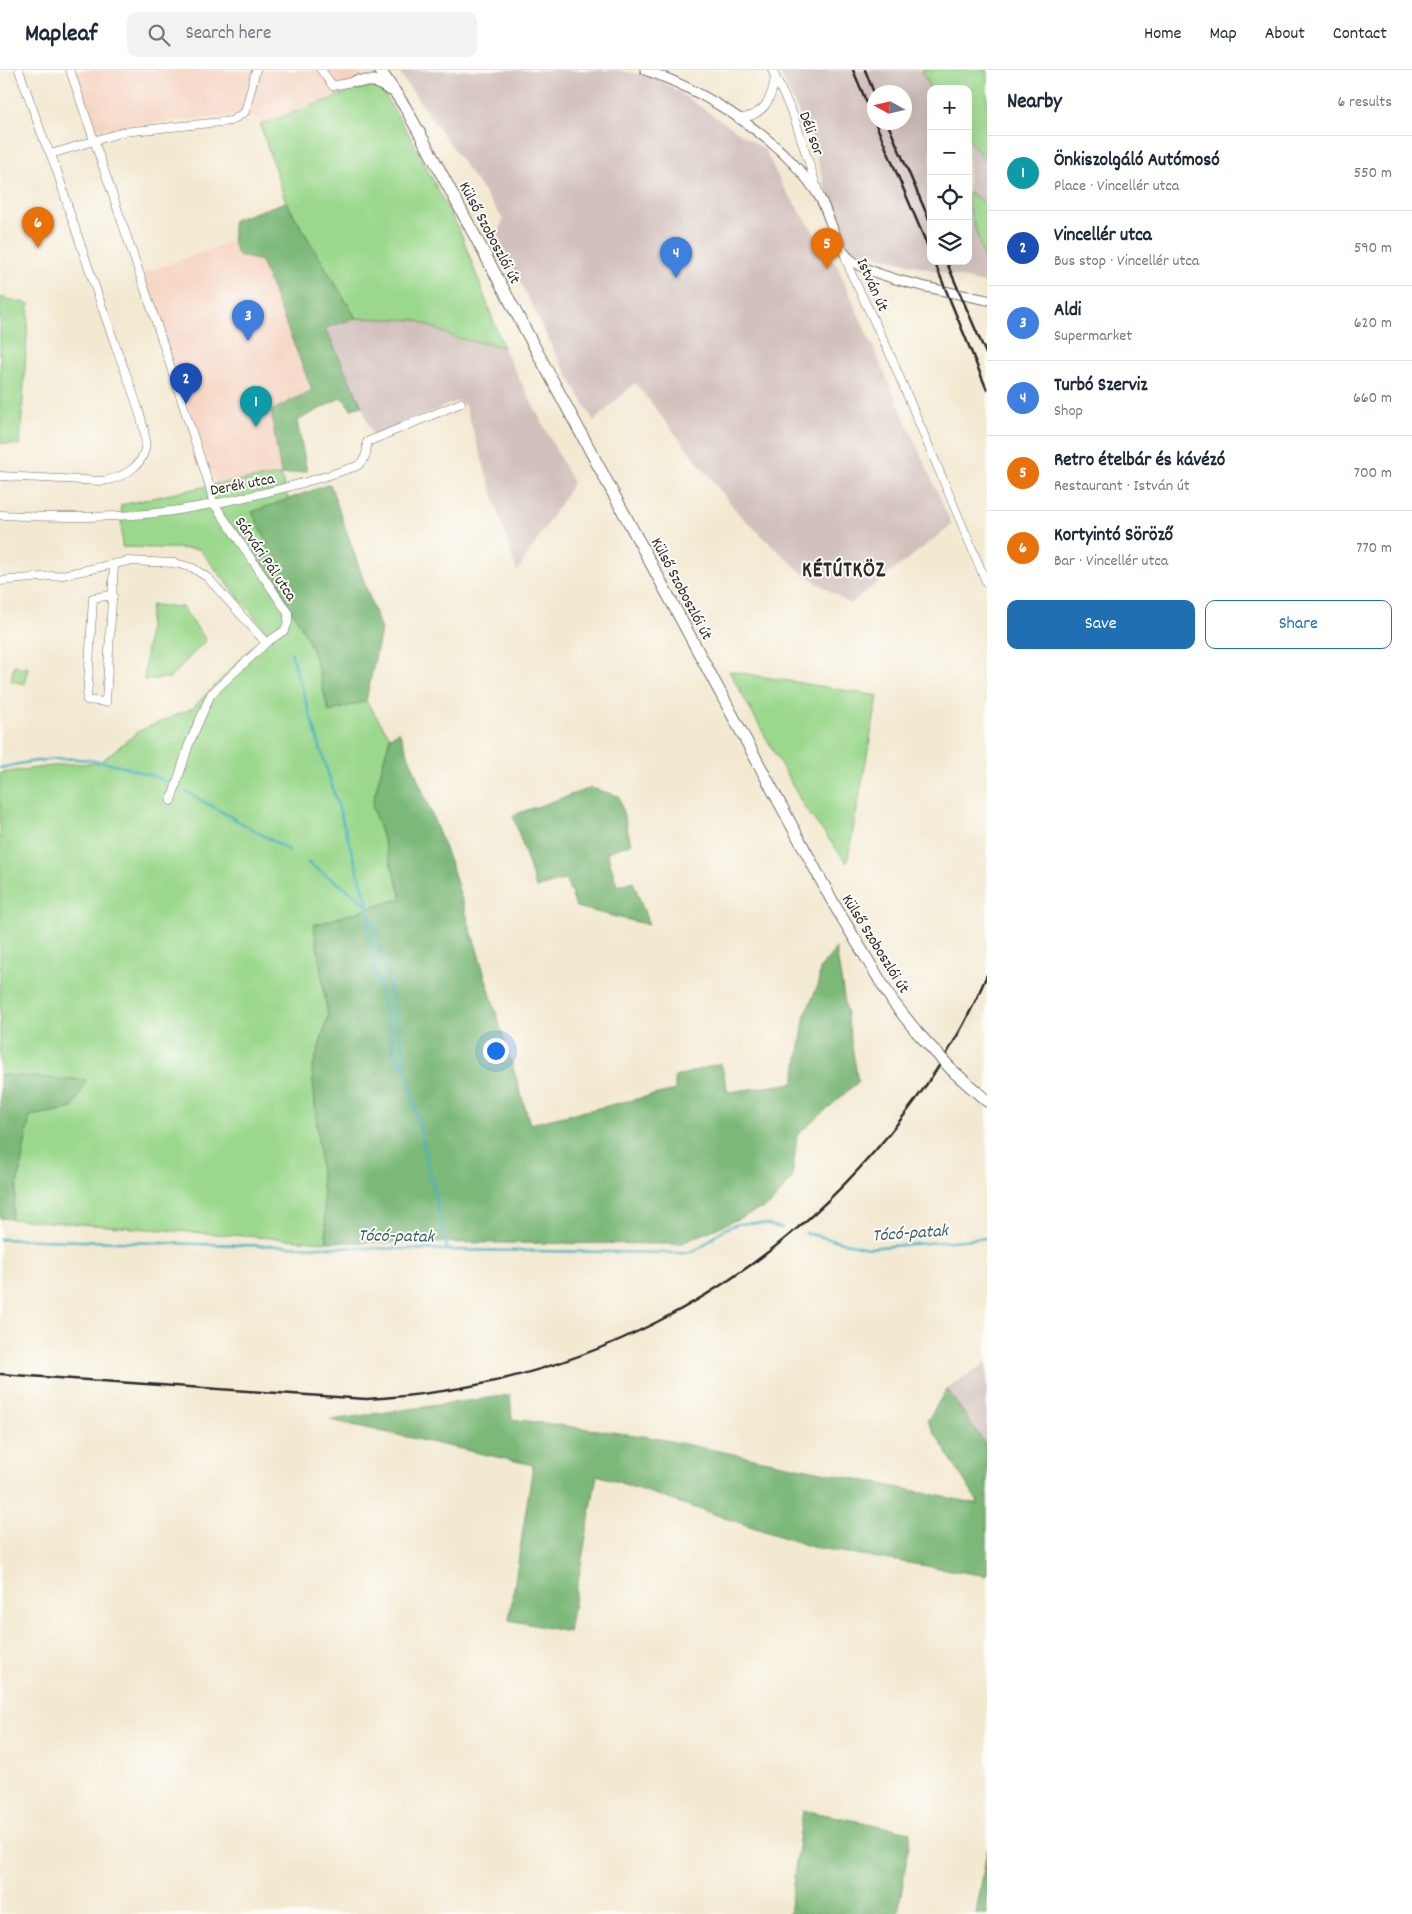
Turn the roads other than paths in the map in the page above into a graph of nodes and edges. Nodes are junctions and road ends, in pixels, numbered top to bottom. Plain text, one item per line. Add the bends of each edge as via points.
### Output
1 (19, 70) edge
2 (70, 70) edge
3 (256, 70) edge
4 (321, 70) edge
5 (362, 70) edge
6 (380, 70) edge
7 (646, 70) edge
8 (774, 74) edge
9 (356, 81) junction
10 (396, 94) junction
11 (739, 119) junction
12 (93, 140) junction
13 (51, 154) junction
14 (820, 199) junction
15 (844, 254) junction
16 (987, 300) edge
17 (461, 403) dead end
18 (0, 476) edge
19 (213, 502) junction
20 (0, 515) edge
21 (114, 565) junction
22 (0, 581) edge
23 (987, 584) edge
24 (113, 595) junction
25 (266, 643) junction
26 (171, 800) dead end
27 (987, 1101) edge

1 - 13 street
2 - 12 street
3 - 12 street via 245,112 232,121 123,132
4 - 9 street via 333,86
5 - 9 main road
6 - 10 main road, Külső Szoboszlói út
7 - 11 street, István út via 668,78
8 - 11 street, Déli sor via 772,96 762,109 750,117
8 - 14 street, Déli sor via 794,117
9 - 10 main road via 375,81
10 - 27 main road, Külső Szoboszlói út, bridge via 835,906 888,994 916,1030 954,1072
11 - 14 street, István út via 772,143
12 - 13 street
12 - 19 street via 163,342
13 - 18 street via 143,428 146,448 137,465 123,476 103,481
14 - 15 street, István út
15 - 16 street via 871,270
15 - 23 street, István út
17 - 19 street, Derék utca via 367,442 366,456 357,466 274,491
19 - 20 street, Derék utca via 179,510 134,514
19 - 25 street, Sárvári Pál utca via 288,613 285,630
21 - 22 street via 63,576
21 - 24 street
21 - 25 street via 128,562 175,563 193,568 208,578
24 - 24 street via 106,702 87,700 93,598
25 - 26 street, Sárvári Pál utca via 211,694 189,744

